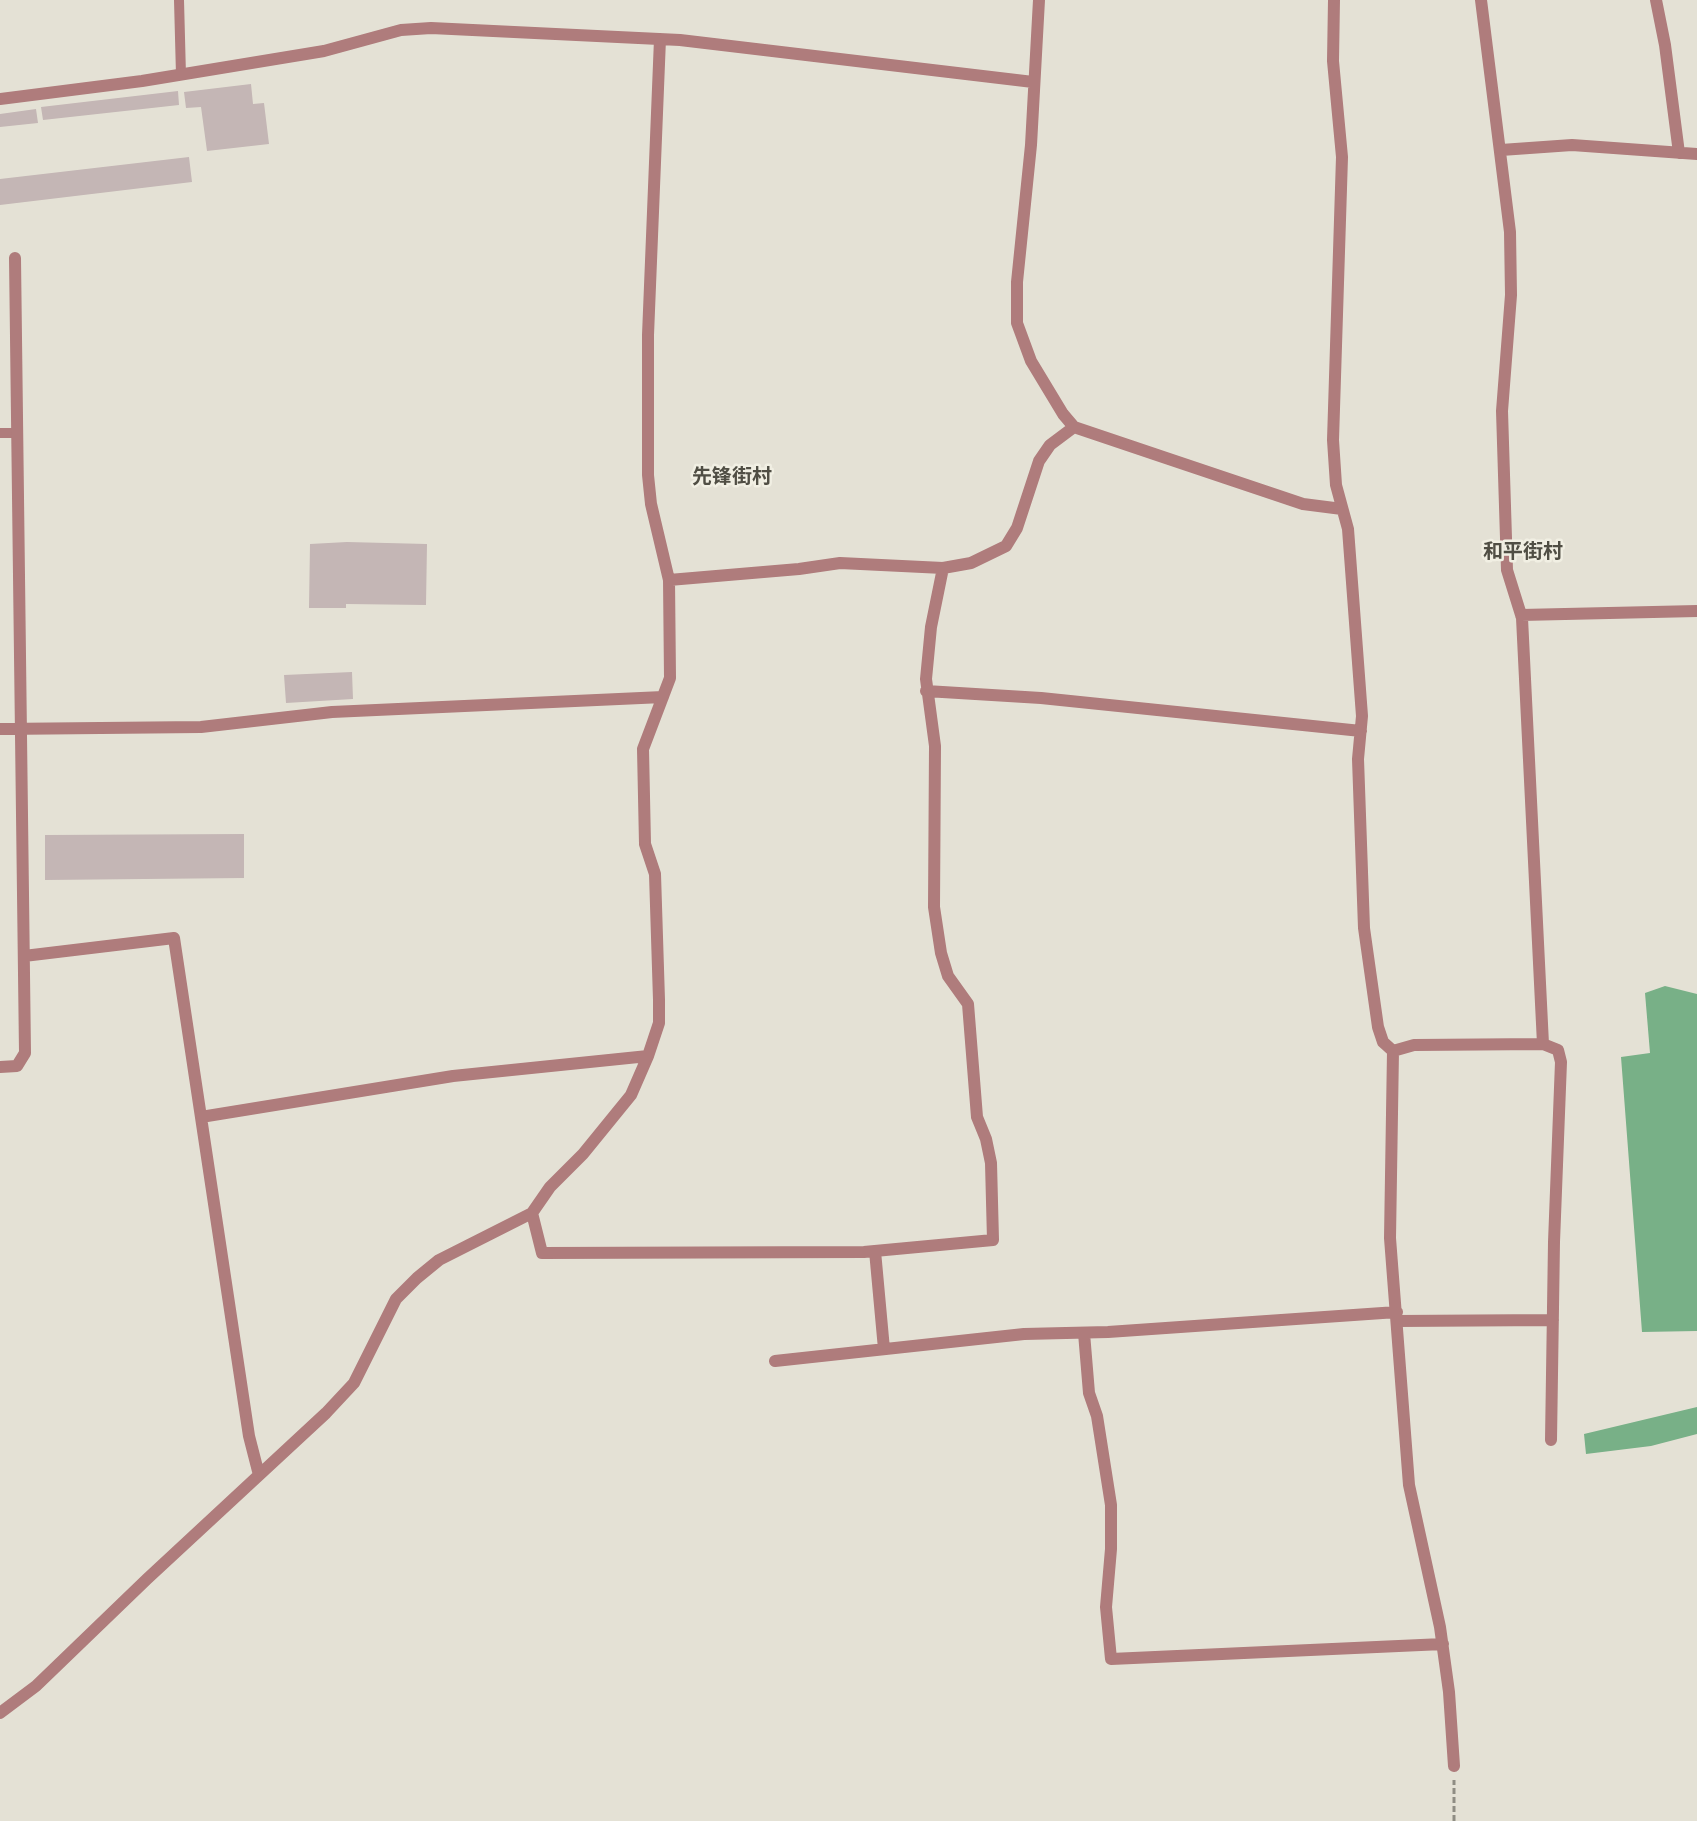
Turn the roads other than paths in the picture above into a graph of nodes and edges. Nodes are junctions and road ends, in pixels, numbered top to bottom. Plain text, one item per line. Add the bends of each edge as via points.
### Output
1 (179, 0) edge
2 (1039, 0) edge
3 (1334, 0) edge
4 (1480, 0) edge
5 (1656, 0) edge
6 (660, 39) junction
7 (180, 75) junction
8 (1033, 82) junction
9 (0, 99) edge
10 (1501, 150) junction
11 (1679, 153) junction
12 (1697, 154) edge
13 (15, 258) dead end
14 (1074, 427) junction
15 (0, 433) edge
16 (17, 433) junction
17 (1342, 509) junction
18 (944, 568) junction
19 (669, 580) junction
20 (1697, 611) edge
21 (1521, 615) junction
22 (926, 692) junction
23 (663, 697) junction
24 (21, 728) junction
25 (0, 729) edge
26 (1361, 731) junction
27 (24, 956) junction
28 (1543, 1044) junction
29 (1393, 1051) junction
30 (648, 1056) junction
31 (0, 1067) edge
32 (201, 1117) junction
33 (532, 1213) junction
34 (875, 1251) junction
35 (1397, 1316) junction
36 (1553, 1320) junction
37 (1084, 1333) junction
38 (884, 1349) junction
39 (775, 1361) dead end
40 (1551, 1440) dead end
41 (259, 1475) junction
42 (1443, 1644) junction
43 (0, 1713) edge
44 (1454, 1766) road end

1 - 7 lane
2 - 8 street
3 - 17 street via 1333,61 1342,157 1333,440
4 - 10 street
5 - 11 street
6 - 7 street via 431,28 401,30 324,51
6 - 8 street
6 - 19 street via 648,335 648,475
7 - 9 street
8 - 14 street via 1017,323 1031,361
10 - 11 street via 1572,145
10 - 21 street via 1510,232 1511,295 1502,411 1508,570
11 - 12 street
13 - 16 street
14 - 17 street via 1304,504
14 - 18 street via 1050,444 1039,462 1017,528 1006,546 971,563
15 - 16 lane
16 - 24 street
17 - 26 street via 1348,529
18 - 19 street via 840,563
18 - 22 street via 931,627
19 - 23 street via 670,678
20 - 21 street
21 - 28 street
22 - 26 street via 1041,698
22 - 34 street via 935,746 934,907 948,976 968,1004 977,1117 991,1163 993,1240
23 - 24 street via 332,712 201,727
23 - 30 street via 643,749 645,844 655,874 659,1000 659,1023
24 - 25 street
24 - 27 street
26 - 29 street via 1358,759 1364,928 1378,1027 1383,1042
27 - 31 street via 25,1053 17,1066
27 - 32 street via 174,938
28 - 29 street via 1414,1045
28 - 36 street via 1558,1050 1561,1062
29 - 35 street via 1390,1238
30 - 32 street via 453,1076
30 - 33 street via 631,1095
32 - 41 street via 249,1436
33 - 34 street via 542,1253
33 - 41 street via 439,1260 417,1278 396,1299 354,1383
34 - 38 street
35 - 36 street
35 - 37 street
35 - 42 street via 1409,1485
36 - 40 street
37 - 38 street via 1024,1334
37 - 42 street via 1089,1393 1097,1416 1111,1505 1106,1607 1111,1659
38 - 39 street
41 - 43 street via 36,1686
42 - 44 street

